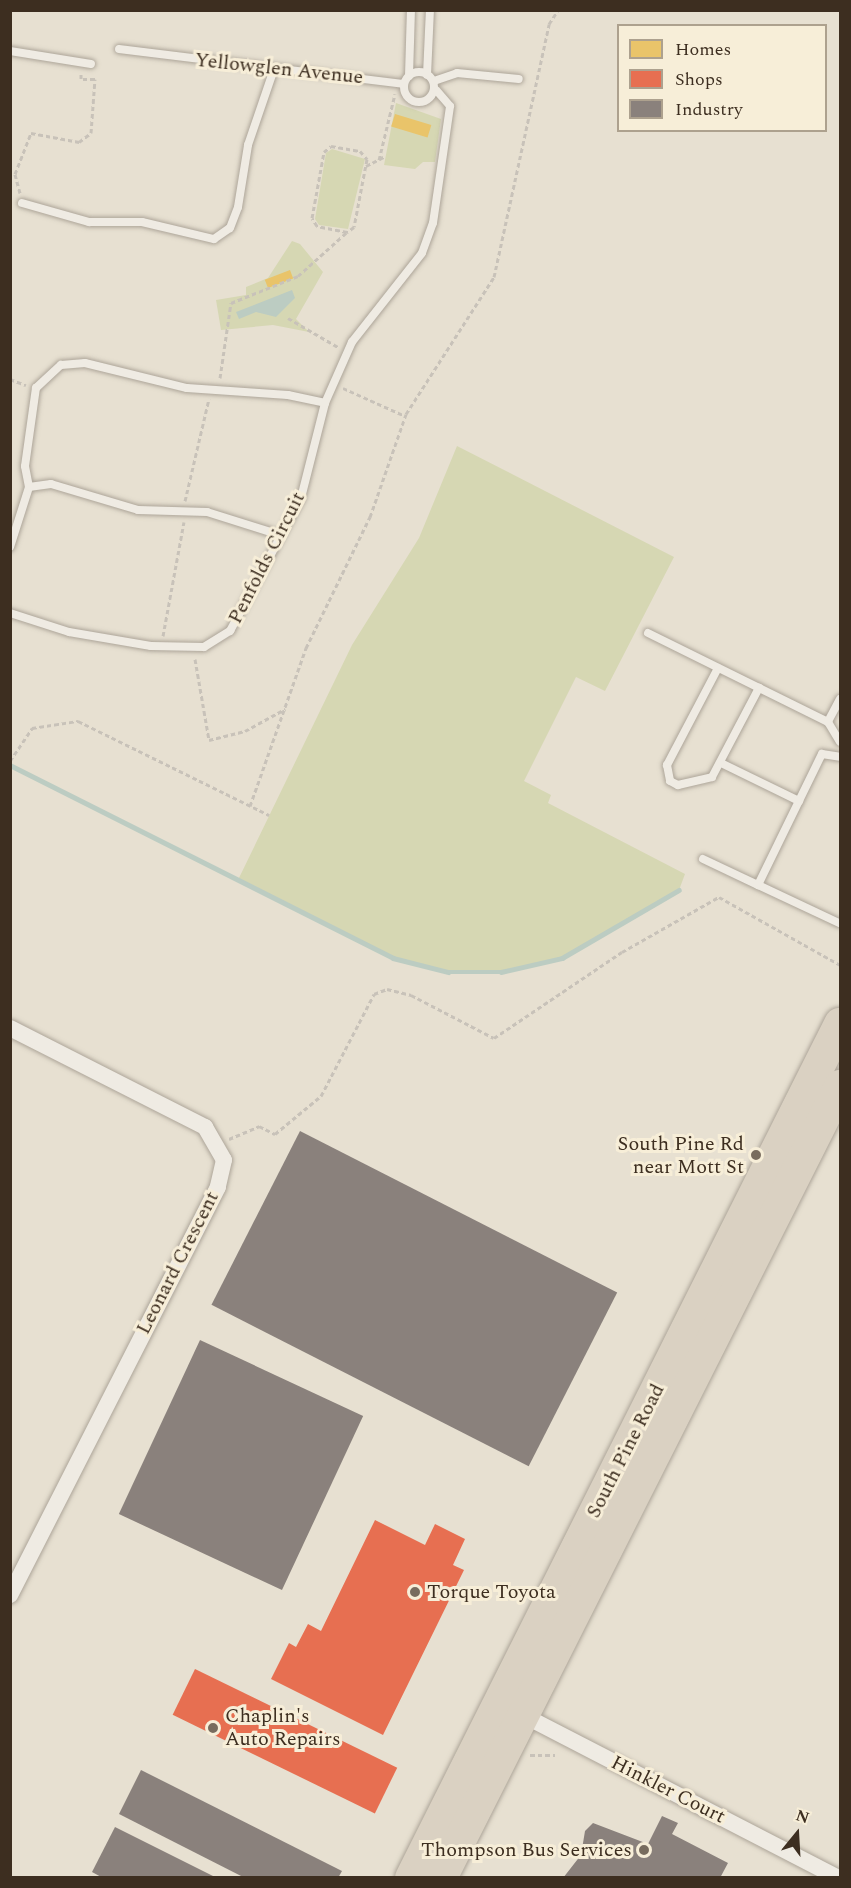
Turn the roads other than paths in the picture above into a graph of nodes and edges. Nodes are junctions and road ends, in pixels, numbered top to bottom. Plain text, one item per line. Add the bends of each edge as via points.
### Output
1 (411, 10) edge
2 (430, 10) edge
3 (119, 49) dead end
4 (10, 51) edge
5 (87, 62) road end
6 (273, 72) junction
7 (431, 78) junction
8 (519, 79) dead end
9 (402, 81) junction
10 (436, 90) junction
11 (22, 203) road end
12 (325, 403) junction
13 (29, 487) junction
14 (280, 535) junction
15 (10, 547) edge
16 (10, 613) edge
17 (648, 633) dead end
18 (718, 668) junction
19 (759, 688) junction
20 (840, 699) edge
21 (828, 722) junction
22 (838, 740) edge
23 (827, 752) junction
24 (840, 757) edge
25 (721, 764) junction
26 (799, 801) junction
27 (703, 859) dead end
28 (758, 885) junction
29 (839, 923) dead end
30 (10, 1028) edge
31 (836, 1042) edge
32 (840, 1086) edge
33 (10, 1595) edge
34 (509, 1708) junction
35 (411, 1878) edge
36 (441, 1878) edge
37 (839, 1878) edge

1 - 9 lane
2 - 7 lane, Penfolds Circuit
3 - 6 lane, Yellowglen Avenue via 212,58
4 - 5 lane
6 - 9 lane, Yellowglen Avenue
6 - 11 lane via 248,144 238,207 230,228 213,239 142,222 89,222
7 - 8 lane via 456,73
7 - 9 lane, Yellowglen Avenue
7 - 10 lane, Penfolds Circuit
9 - 10 lane via 405,94 422,102
10 - 12 lane, Penfolds Circuit via 450,106 433,223 422,253 347,353
12 - 13 lane via 288,394 218,392 71,362 52,369 36,388 25,466
12 - 14 lane, Penfolds Circuit via 309,476
13 - 14 lane via 51,484 138,510 207,513
13 - 15 lane
14 - 16 lane, Penfolds Circuit via 230,631 215,644 194,648 109,640
17 - 18 lane
18 - 19 lane
18 - 25 lane via 666,772 670,781 687,786 712,777
19 - 21 lane
19 - 25 lane
20 - 21 lane
21 - 22 lane
22 - 23 lane
23 - 24 lane
23 - 26 lane
25 - 26 lane
26 - 28 lane
27 - 28 lane
28 - 29 lane
30 - 33 street, Leonard Crescent via 200,1124 220,1144 224,1167 218,1187
31 - 34 highway, South Pine Road
32 - 34 highway, South Pine Road
34 - 35 highway, South Pine Road
34 - 36 highway, South Pine Road
34 - 37 street, Hinkler Court

